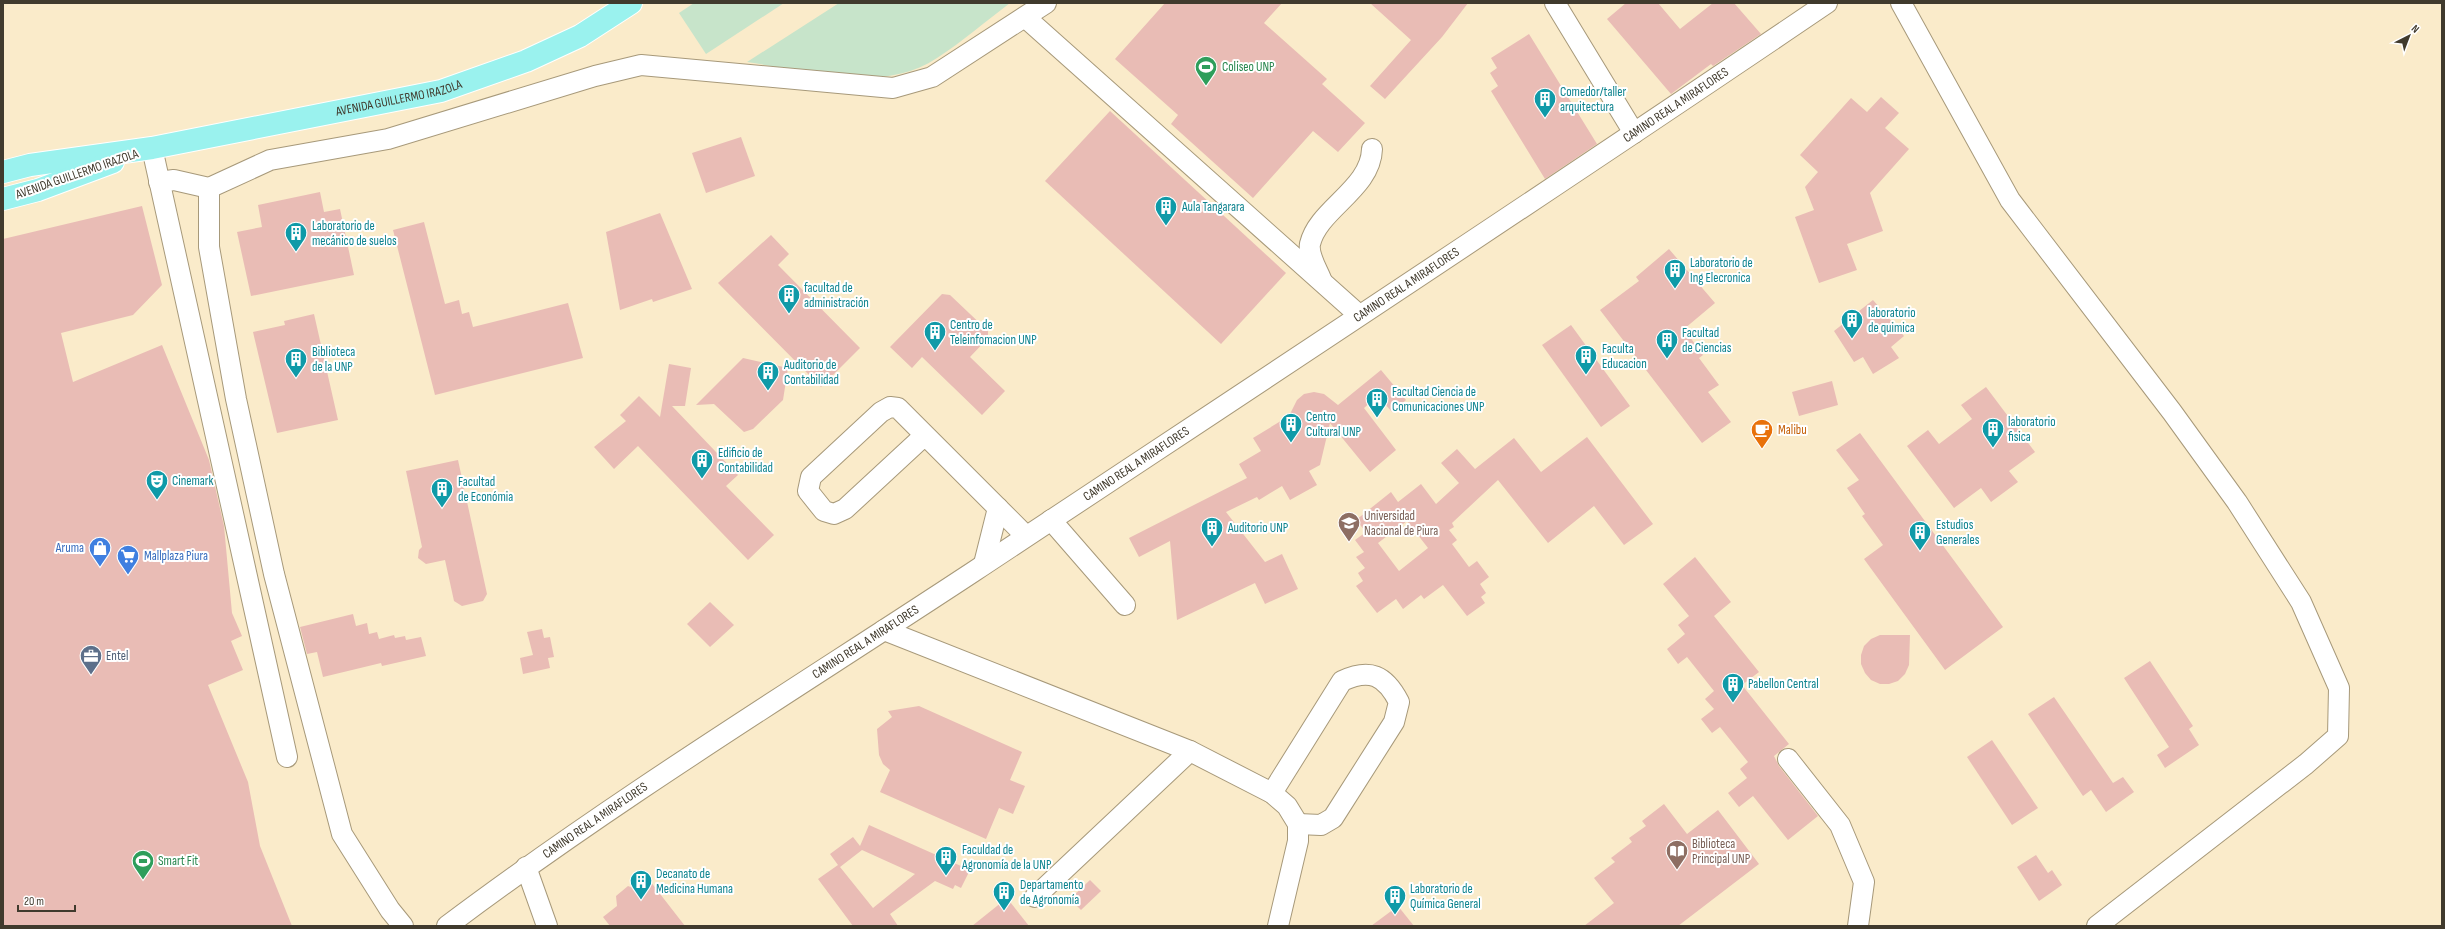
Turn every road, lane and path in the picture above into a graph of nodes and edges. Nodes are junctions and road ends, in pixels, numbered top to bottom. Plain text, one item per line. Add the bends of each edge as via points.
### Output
1 (631, 3) edge
2 (1046, 3) edge
3 (1555, 3) edge
4 (1827, 3) edge
5 (1901, 3) edge
6 (1026, 18) junction
7 (1634, 133) junction
8 (152, 148) junction
9 (1372, 149) dead end
10 (30, 165) junction
11 (3, 172) edge
12 (159, 182) junction
13 (208, 188) junction
14 (38, 190) junction
15 (3, 199) edge
16 (1323, 283) junction
17 (1359, 315) junction
18 (925, 436) junction
19 (998, 508) junction
20 (1051, 520) junction
21 (1026, 536) junction
22 (984, 564) junction
23 (1125, 605) dead end
24 (884, 630) junction
25 (1190, 751) junction
26 (288, 757) dead end
27 (1788, 759) dead end
28 (1272, 793) junction
29 (1298, 824) junction
30 (526, 867) junction
31 (1035, 897) dead end
32 (403, 926) edge
33 (447, 926) edge
34 (547, 926) edge
35 (1278, 926) edge
36 (1858, 926) edge
37 (2097, 926) edge

1 - 8 main road, AVENIDA GUILLERMO IRAZOLA via 573,39 526,61 441,91
2 - 6 lane
3 - 7 lane
4 - 7 lane, CAMINO REAL A MIRAFLORES
5 - 37 lane via 2010,200 2237,502 2301,602 2339,688 2338,736 2306,764
6 - 13 lane via 932,77 893,88 641,65 595,76 388,139 270,160
6 - 16 lane
7 - 17 lane, CAMINO REAL A MIRAFLORES
8 - 10 main road, AVENIDA GUILLERMO IRAZOLA
8 - 12 lane
8 - 14 main road, AVENIDA GUILLERMO IRAZOLA
9 - 16 lane via 1366,173 1326,218 1310,244 1312,258
10 - 11 main road, AVENIDA GUILLERMO IRAZOLA
10 - 14 main road
12 - 13 lane via 174,180
12 - 26 lane
13 - 32 lane via 209,247 236,399 274,574 342,834
14 - 15 main road, AVENIDA GUILLERMO IRAZOLA
16 - 17 lane
17 - 20 lane, CAMINO REAL A MIRAFLORES
18 - 18 lane via 845,509 834,514 824,511 808,491 811,477 881,412 890,407 898,408
18 - 19 lane
19 - 21 lane
19 - 22 lane
20 - 21 lane, CAMINO REAL A MIRAFLORES
20 - 23 lane
21 - 22 lane, CAMINO REAL A MIRAFLORES
22 - 24 lane, CAMINO REAL A MIRAFLORES
24 - 25 lane
24 - 30 lane, CAMINO REAL A MIRAFLORES
25 - 28 lane
25 - 31 lane
27 - 36 lane via 1840,825 1864,882
28 - 29 lane via 1287,806
28 - 29 lane via 1342,681 1358,674 1376,676 1392,687 1399,702 1394,722 1333,818 1321,825
29 - 35 lane via 1298,842
30 - 33 lane, CAMINO REAL A MIRAFLORES
30 - 34 lane

